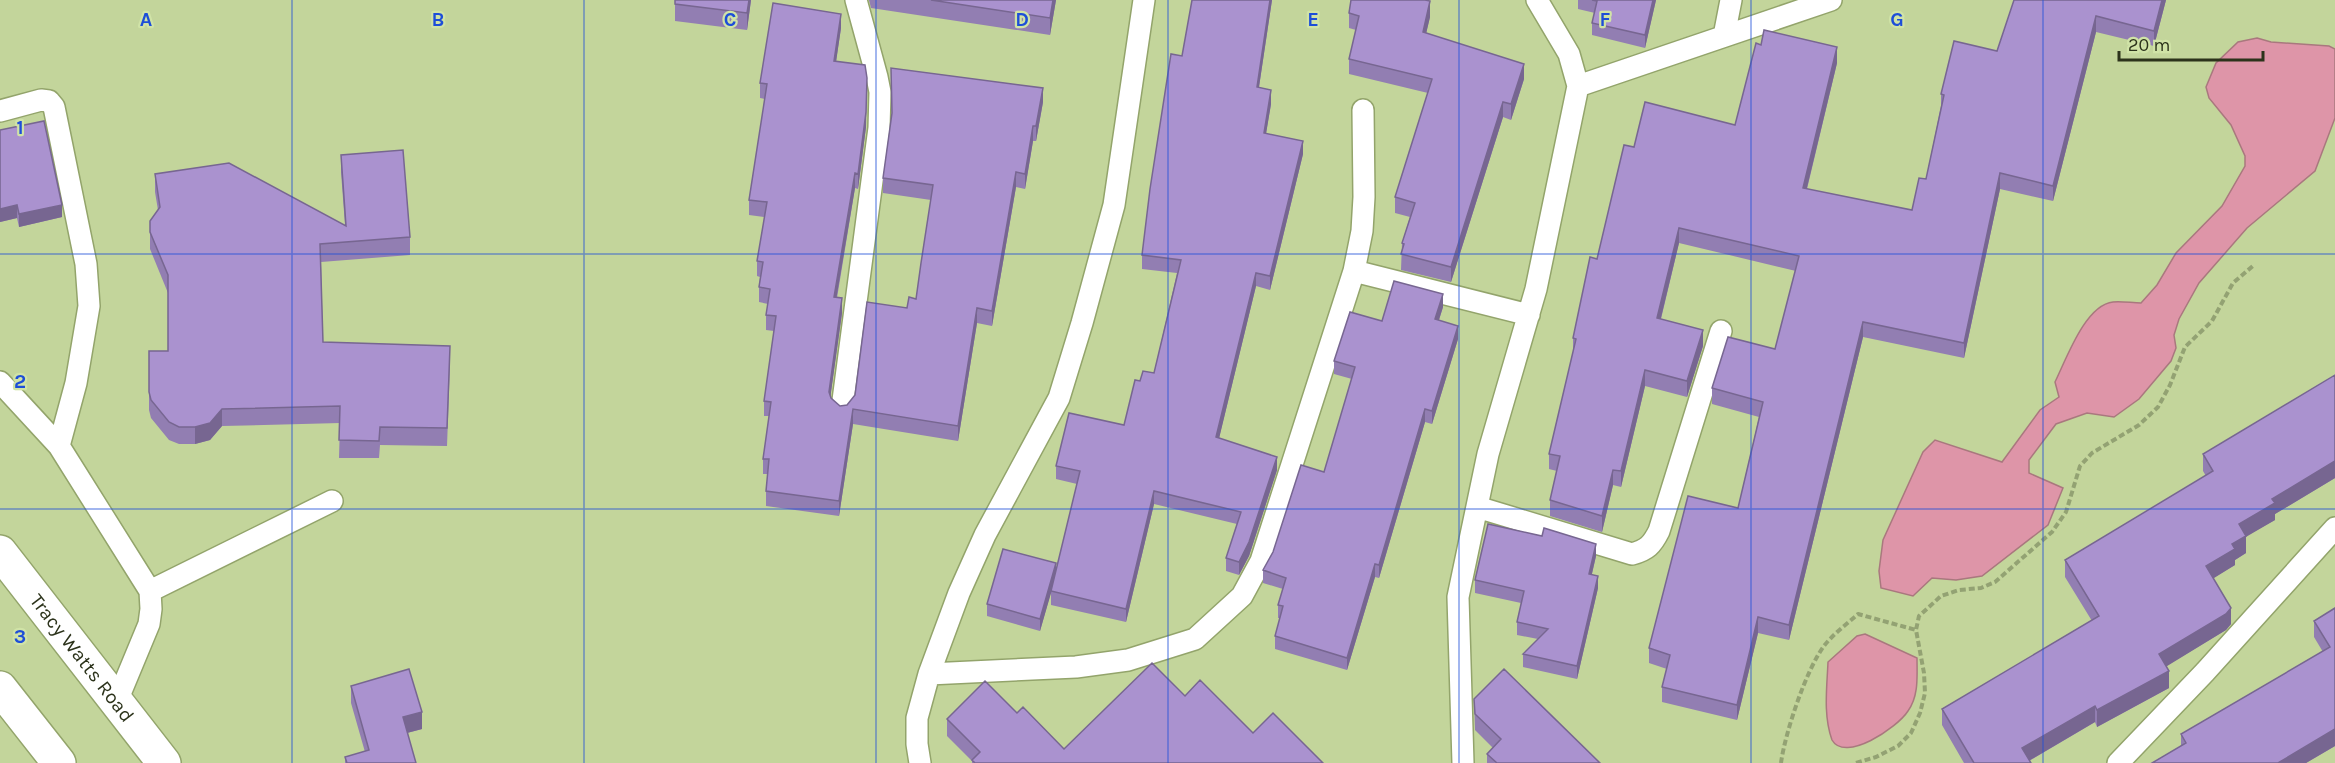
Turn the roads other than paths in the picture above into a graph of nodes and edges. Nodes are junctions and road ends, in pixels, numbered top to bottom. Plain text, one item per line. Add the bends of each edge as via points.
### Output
1 (856, 0) edge
2 (1144, 0) edge
3 (1537, 0) edge
4 (1731, 0) edge
5 (1831, 0) edge
6 (1724, 36) junction
7 (1578, 86) junction
8 (1363, 110) dead end
9 (0, 111) edge
10 (1354, 271) junction
11 (1528, 315) junction
12 (1721, 332) dead end
13 (0, 382) edge
14 (842, 408) edge
15 (59, 446) junction
16 (332, 501) dead end
17 (1477, 507) junction
18 (2335, 528) edge
19 (0, 552) edge
20 (150, 591) junction
21 (928, 674) junction
22 (0, 688) edge
23 (117, 701) junction
24 (59, 763) edge
25 (164, 763) edge
26 (920, 763) edge
27 (1463, 763) edge
28 (2118, 763) edge

1 - 14 lane via 878,77 879,128
2 - 21 lane via 1114,205 1059,398 985,535
3 - 7 lane via 1569,54
4 - 6 lane
5 - 6 lane
6 - 7 lane
7 - 11 lane
8 - 10 lane via 1364,197
9 - 15 lane via 41,100 49,101 54,108 86,264 89,306 76,383
10 - 11 lane
10 - 21 lane via 1261,561 1242,596 1216,622 1195,639 1128,660 1076,667
11 - 17 lane
12 - 17 lane via 1659,531 1645,550 1632,554
13 - 15 lane
15 - 20 lane
16 - 20 lane
17 - 27 lane via 1458,597
18 - 28 lane
19 - 23 main road, Tracy Watts Road
20 - 23 lane via 149,624
21 - 26 lane via 917,718
22 - 24 main road
23 - 25 main road, Tracy Watts Road

